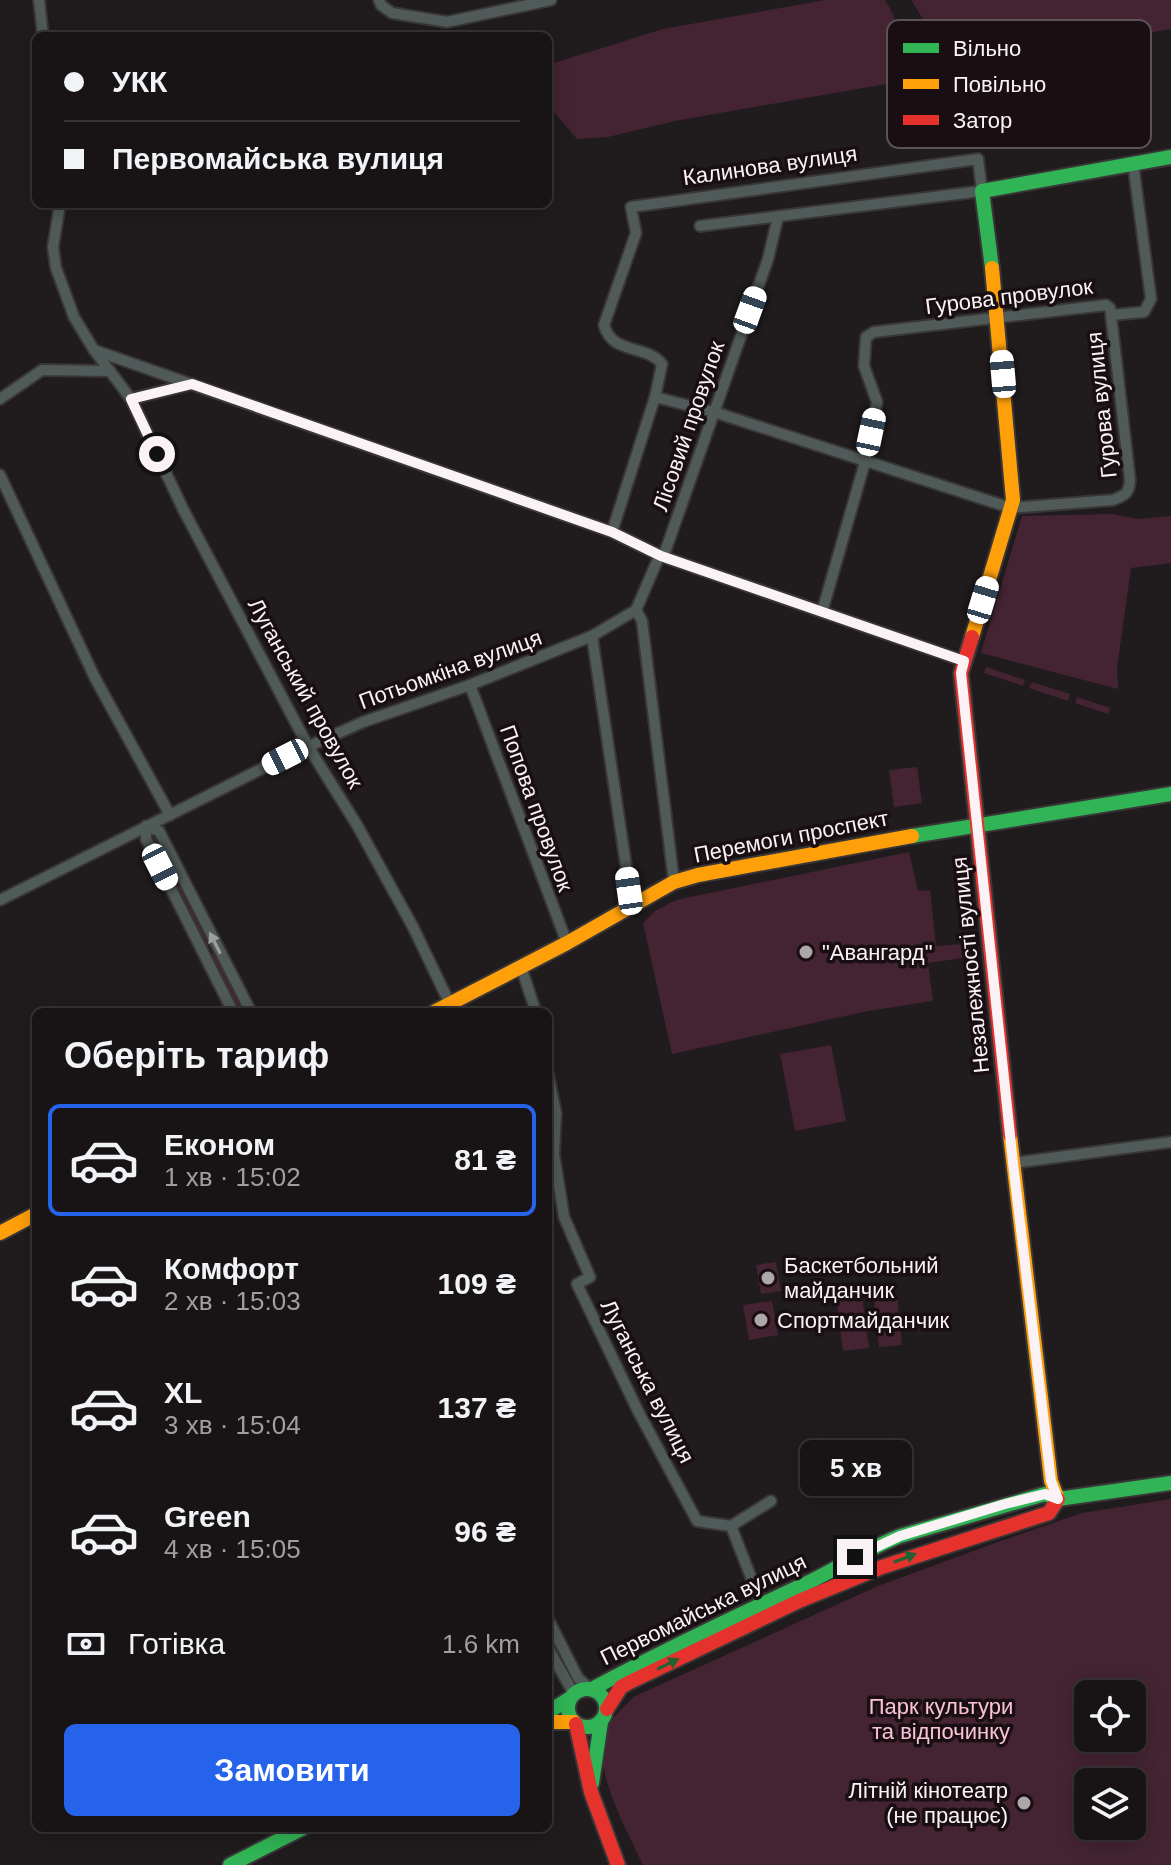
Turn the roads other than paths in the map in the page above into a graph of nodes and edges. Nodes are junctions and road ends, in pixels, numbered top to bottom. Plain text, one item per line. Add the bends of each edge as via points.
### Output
1 (39, 0) edge
2 (379, 0) edge
3 (551, 0) edge
4 (43, 32) edge
5 (1171, 157) edge
6 (1133, 163) junction
7 (982, 191) junction
8 (59, 208) edge
9 (778, 217) junction
10 (700, 226) dead end
11 (1111, 315) junction
12 (998, 317) junction
13 (94, 350) junction
14 (110, 371) junction
15 (192, 384) junction
16 (655, 397) junction
17 (0, 399) edge
18 (131, 399) junction
19 (714, 412) junction
20 (865, 462) junction
21 (0, 475) edge
22 (12, 505) junction
23 (1011, 508) junction
24 (0, 509) edge
25 (612, 532) junction
26 (661, 556) junction
27 (636, 610) junction
28 (822, 612) junction
29 (592, 636) junction
30 (964, 661) junction
31 (470, 685) junction
32 (309, 748) junction
33 (1171, 794) edge
34 (170, 815) junction
35 (977, 824) junction
36 (146, 826) junction
37 (674, 882) junction
38 (0, 900) edge
39 (632, 906) junction
40 (567, 943) junction
41 (521, 967) junction
42 (456, 1006) edge
43 (231, 1008) edge
44 (249, 1008) edge
45 (535, 1008) edge
46 (552, 1094) edge
47 (1171, 1142) edge
48 (552, 1145) edge
49 (552, 1158) edge
50 (1013, 1163) junction
51 (32, 1216) edge
52 (0, 1233) edge
53 (1171, 1483) edge
54 (1058, 1499) junction
55 (771, 1501) dead end
56 (731, 1526) junction
57 (761, 1603) junction
58 (552, 1627) edge
59 (552, 1656) edge
60 (591, 1689) junction
61 (572, 1696) junction
62 (552, 1709) edge
63 (604, 1715) junction
64 (552, 1722) edge
65 (575, 1723) junction
66 (591, 1792) junction
67 (295, 1832) edge
68 (230, 1865) edge
69 (618, 1865) edge

1 - 4 street
2 - 3 street via 392,13 447,22
5 - 6 main road
6 - 7 main road
6 - 11 street, Гурова провулок via 1151,299 1144,312
7 - 9 street
7 - 12 main road, Незалежності вулиця
7 - 16 street, Калинова вулиця via 978,159 631,207 636,233 604,325 614,343 657,357 662,364
8 - 13 street, Луганський провулок via 53,247 56,268 74,317
9 - 10 street
9 - 19 street, Лісовий провулок
11 - 12 street, Гурова провулок via 1106,305
11 - 23 street, Гурова вулиця via 1129,490 1113,500
12 - 20 street, Гурова провулок via 866,337 864,366 877,402
12 - 23 main road, Незалежності вулиця
13 - 14 street, Луганський провулок
13 - 15 street
14 - 17 street via 42,370
14 - 18 street, Луганський провулок
15 - 18 street
15 - 25 street
16 - 19 street
16 - 25 street
18 - 32 street, Луганський провулок
19 - 20 street
19 - 26 street, Лісовий провулок
20 - 23 street
20 - 28 street
21 - 22 street
22 - 24 street
22 - 34 street via 95,678
23 - 30 main road, Незалежності вулиця
25 - 26 street
26 - 27 street, Лісовий провулок
26 - 28 street
27 - 29 street, Потьомкіна вулиця
27 - 37 street via 642,621
28 - 30 street
29 - 31 street, Потьомкіна вулиця
29 - 39 street
30 - 35 main road, Незалежності вулиця
31 - 32 street, Потьомкіна вулиця via 363,722
31 - 40 street, Попова провулок
32 - 34 street, Потьомкіна вулиця
32 - 42 street, Луганський провулок
33 - 35 main road, Перемоги проспект
34 - 36 street, Потьомкіна вулиця
35 - 37 main road, Перемоги проспект
35 - 50 main road, Незалежності вулиця
36 - 38 street, Потьомкіна вулиця
36 - 43 street via 146,839
44 -> 36 street via 159,831
37 - 39 main road, Перемоги проспект
39 - 40 main road, Перемоги проспект
40 - 41 main road, Перемоги проспект
41 - 42 main road, Перемоги проспект
41 - 45 street
46 - 48 street, Луганська вулиця
47 - 50 street
49 - 56 street, Луганська вулиця via 564,1217 590,1277 577,1284 638,1411 697,1521
50 - 54 main road, Незалежності вулиця via 1051,1481
51 - 52 main road
53 - 54 main road, Первомайська вулиця
54 - 57 main road, Первомайська вулиця via 1045,1494 900,1536
63 -> 54 main road, Первомайська вулиця via 621,1687 799,1601 918,1553 1049,1513
55 - 56 street
56 - 57 street
57 - 60 main road, Первомайська вулиця
58 - 60 street via 578,1678
59 - 61 street
60 - 61 main road
60 - 63 main road via 605,1700
61 - 62 main road
61 - 65 main road via 568,1714
63 - 65 main road via 588,1727
63 - 66 main road
64 - 65 main road
65 - 66 main road
66 - 69 main road
67 - 68 main road

